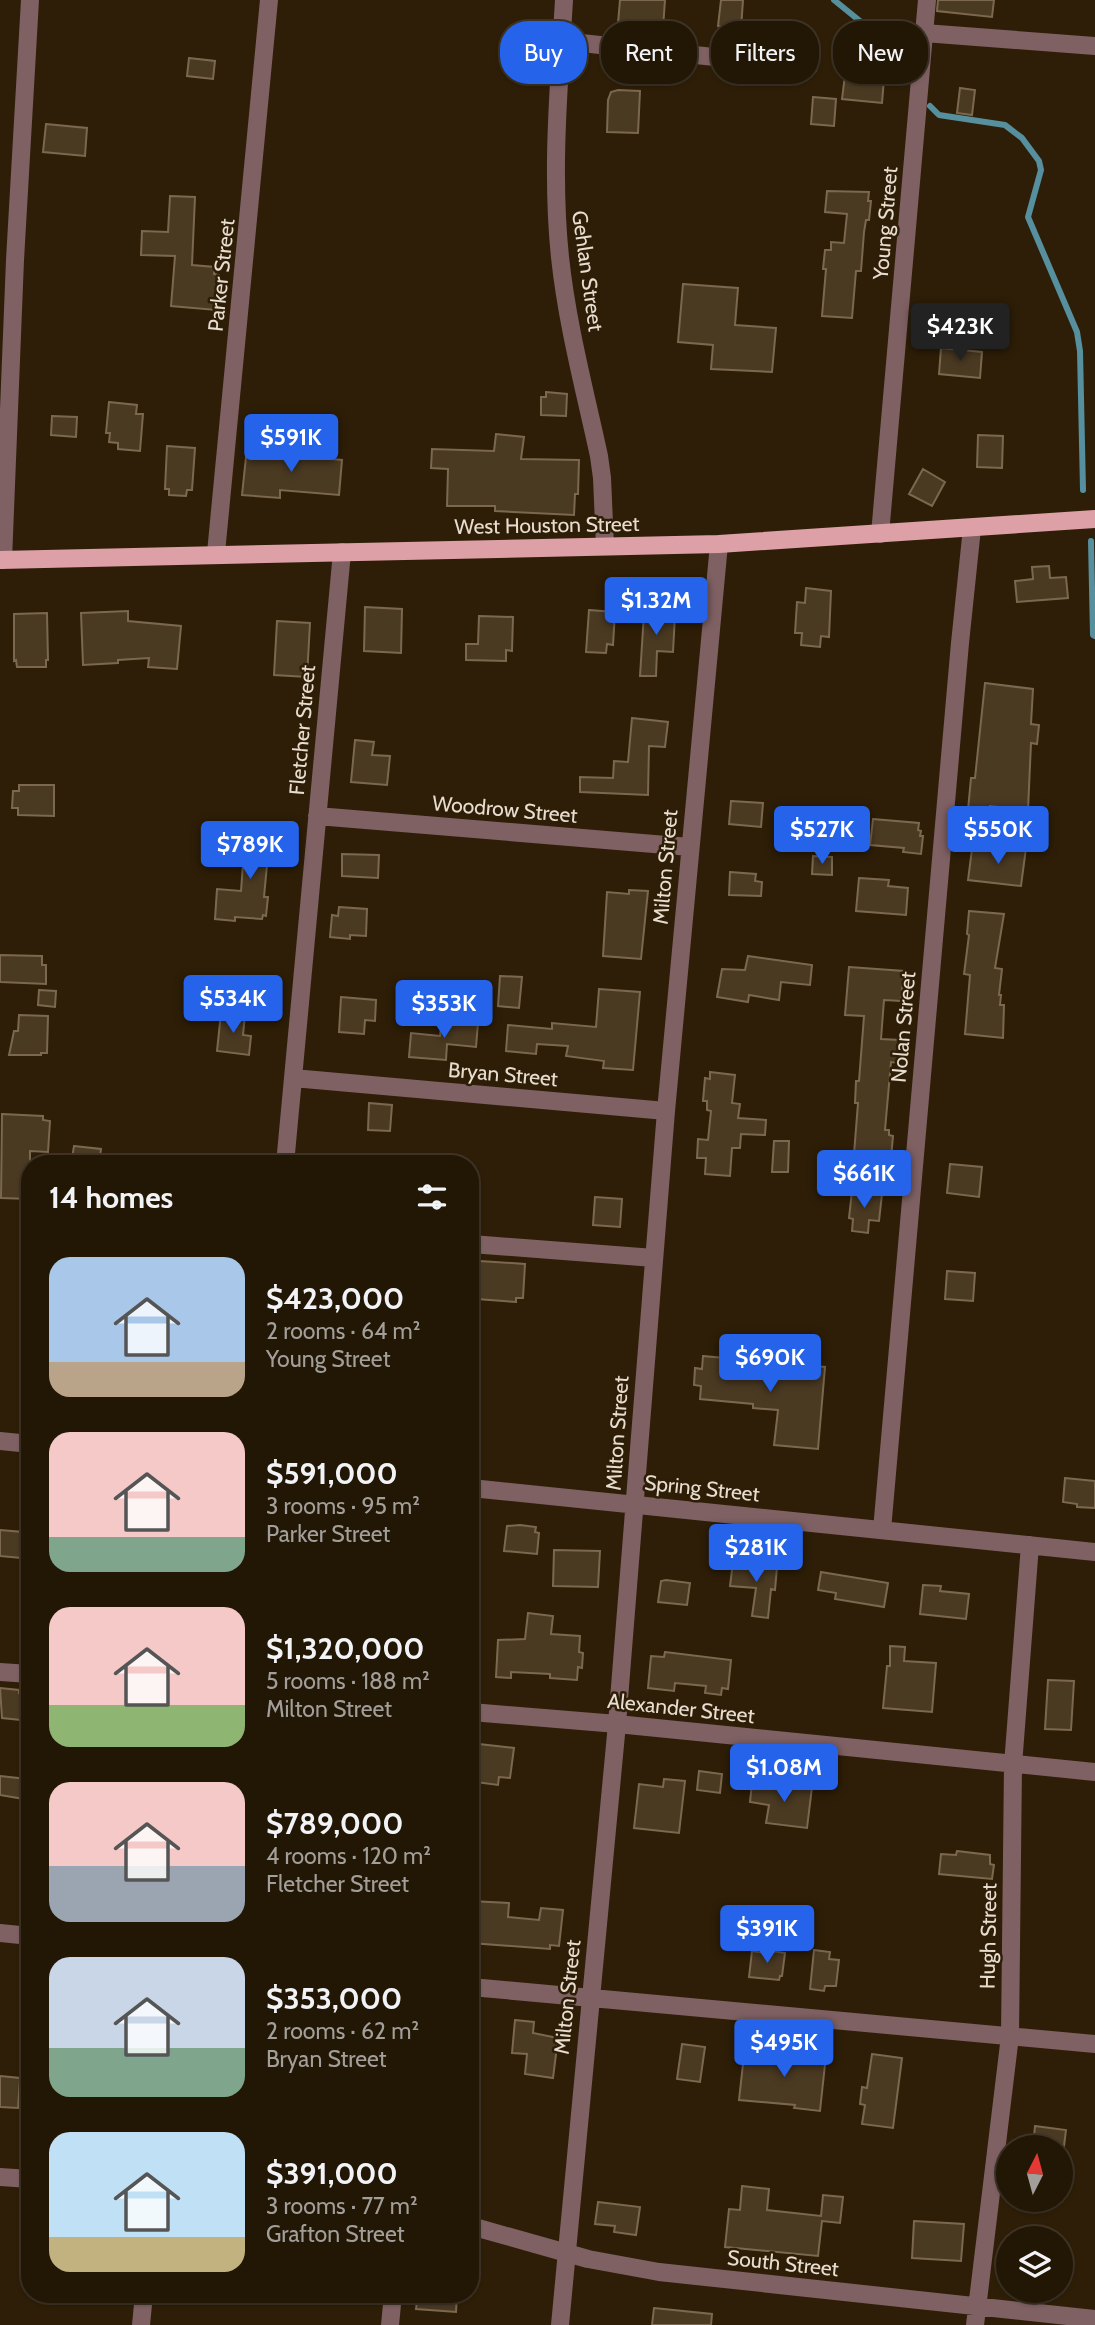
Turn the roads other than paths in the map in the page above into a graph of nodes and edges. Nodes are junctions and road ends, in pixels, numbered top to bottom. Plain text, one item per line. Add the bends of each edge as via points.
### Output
1 (30, 0) edge
2 (269, 0) edge
3 (565, 0) edge
4 (927, 0) edge
5 (563, 21) edge
6 (925, 21) edge
7 (928, 33) edge
8 (587, 44) edge
9 (1095, 46) edge
10 (711, 57) edge
11 (560, 84) edge
12 (920, 84) edge
13 (7, 259) edge
14 (1095, 519) edge
15 (972, 528) junction
16 (880, 534) junction
17 (719, 544) junction
18 (606, 546) junction
19 (342, 552) junction
20 (216, 554) junction
21 (1, 560) edge
22 (317, 816) junction
23 (690, 847) junction
24 (293, 1078) junction
25 (666, 1111) junction
26 (286, 1155) edge
27 (479, 1245) edge
28 (654, 1258) junction
29 (0, 1441) edge
30 (21, 1443) edge
31 (479, 1489) edge
32 (634, 1504) junction
33 (882, 1530) junction
34 (1030, 1545) junction
35 (1095, 1552) edge
36 (0, 1672) edge
37 (21, 1673) edge
38 (479, 1713) edge
39 (617, 1724) junction
40 (1013, 1765) junction
41 (1095, 1772) edge
42 (0, 1933) edge
43 (21, 1935) edge
44 (479, 1988) edge
45 (590, 1999) junction
46 (1010, 2036) junction
47 (1095, 2044) edge
48 (0, 2177) edge
49 (21, 2178) edge
50 (479, 2228) edge
51 (566, 2254) junction
52 (143, 2303) edge
53 (392, 2303) edge
54 (977, 2307) junction
55 (1095, 2319) edge
56 (141, 2325) edge
57 (390, 2325) edge
58 (560, 2325) edge
59 (975, 2325) edge

1 - 13 street
2 - 20 street, Parker Street
3 - 5 street, Gehlan Street
4 - 6 street, Young Street
7 - 9 street
8 - 10 street
11 - 18 street, Gehlan Street via 556,185 560,257 603,478
12 - 16 street, Young Street
13 - 21 street
14 - 15 main road, West Houston Street
15 - 16 main road, West Houston Street
15 - 33 street, Nolan Street
16 - 17 main road, West Houston Street
17 - 18 main road, West Houston Street
17 - 23 street, Milton Street
18 - 19 main road, West Houston Street
19 - 20 main road, West Houston Street
19 - 22 street, Fletcher Street
20 - 21 main road, West Houston Street
22 - 23 street, Woodrow Street
22 - 24 street, Fletcher Street
23 - 25 street, Milton Street
24 - 25 street, Bryan Street
24 - 26 street, Fletcher Street
25 - 28 street, Milton Street
27 - 28 street
28 - 32 street, Milton Street
29 - 30 street
31 - 32 street, Spring Street
32 - 33 street, Spring Street
32 - 39 street, Milton Street
33 - 34 street, Spring Street
34 - 35 street, Spring Street
34 - 40 street, Hugh Street
36 - 37 street
38 - 39 street, Alexander Street
39 - 40 street, Alexander Street
39 - 45 street, Milton Street
40 - 41 street, Alexander Street
40 - 46 street, Hugh Street
42 - 43 street
44 - 45 street
45 - 46 street
45 - 51 street, Milton Street
46 - 47 street
46 - 54 street, Hugh Street
48 - 49 street
50 - 51 street, South Street
51 - 54 street, South Street via 659,2272
51 - 58 street, Milton Street
52 - 56 street
53 - 57 street
54 - 55 street, South Street
54 - 59 street, Hugh Street

